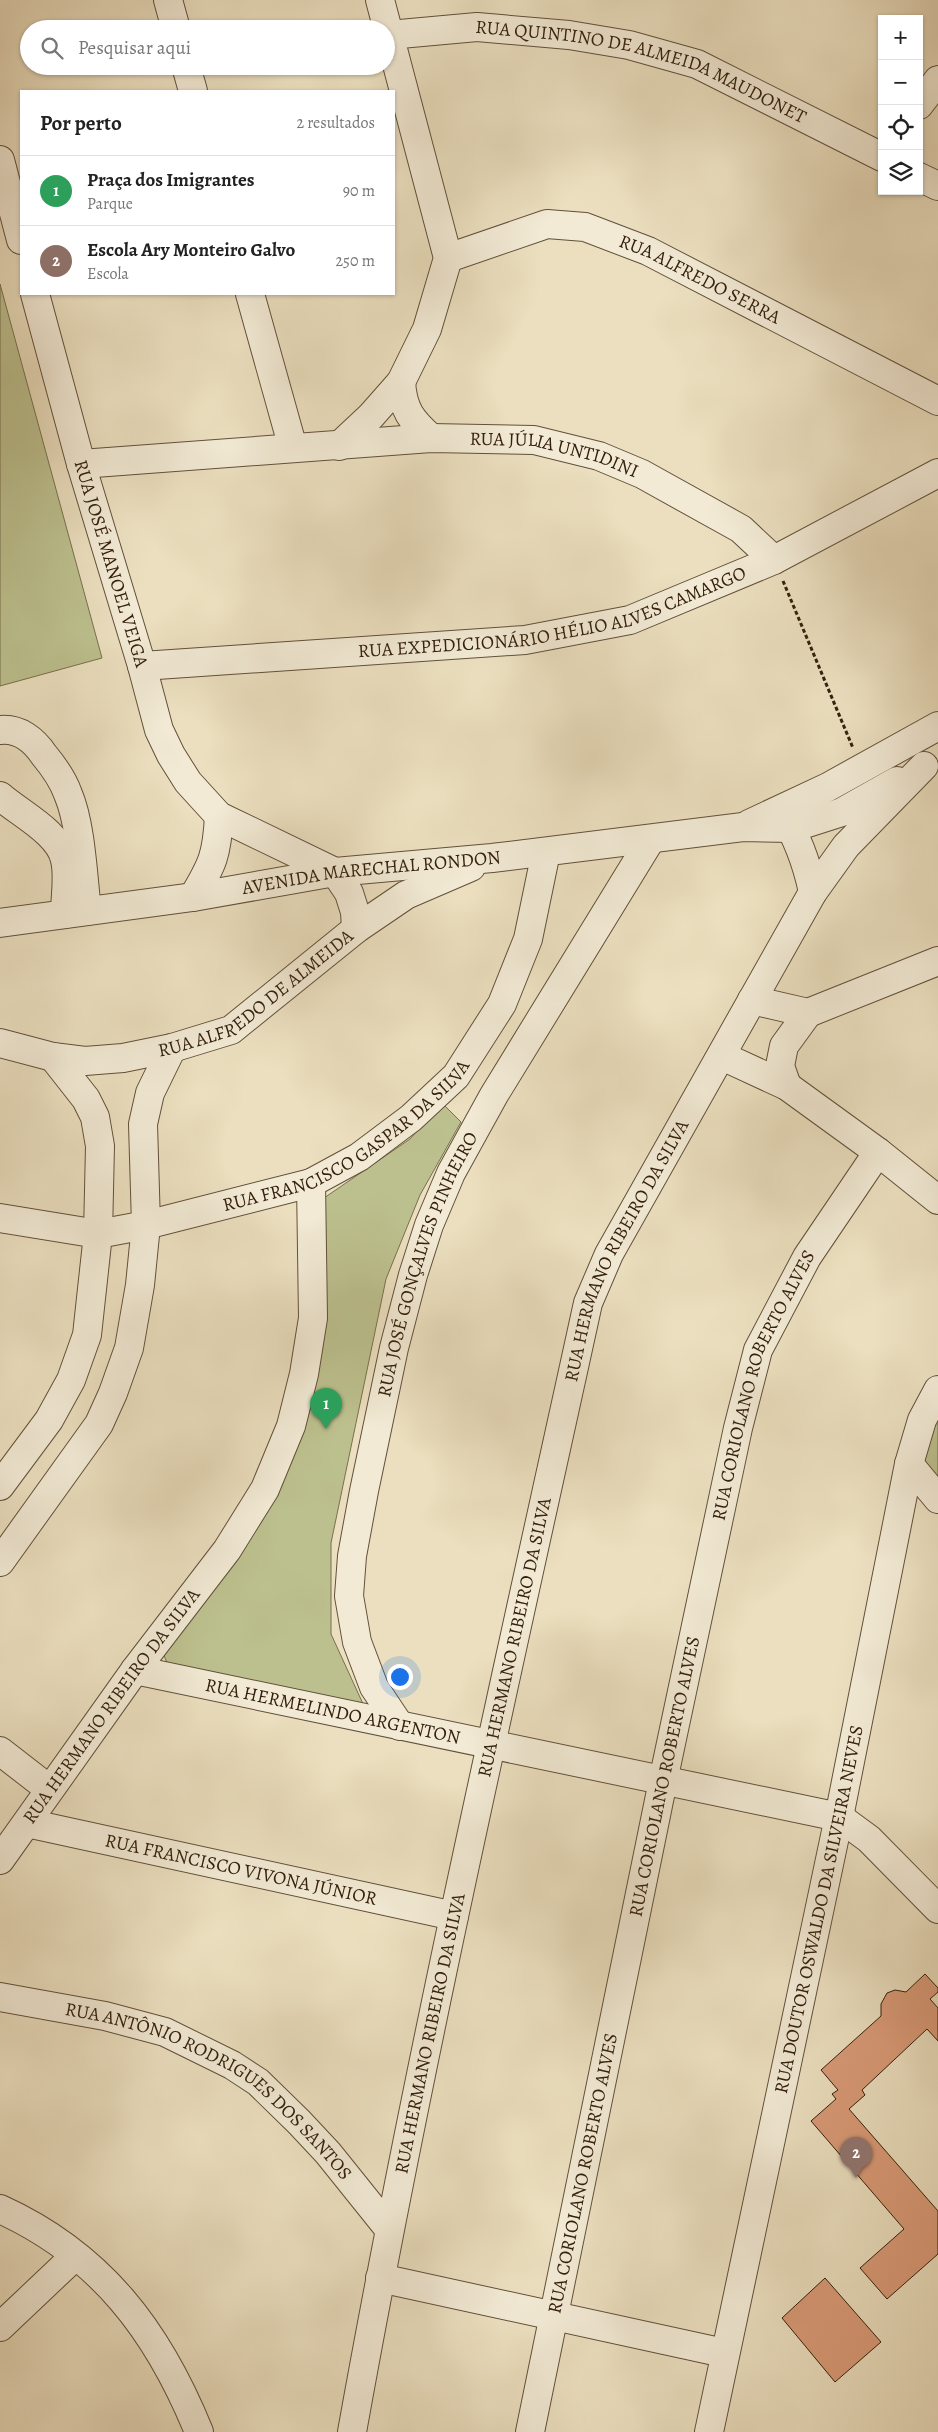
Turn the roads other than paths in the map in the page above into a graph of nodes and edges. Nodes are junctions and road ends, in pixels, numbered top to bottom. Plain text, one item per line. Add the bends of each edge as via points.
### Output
1 (168, 0) edge
2 (380, 0) edge
3 (174, 20) edge
4 (385, 20) edge
5 (395, 34) edge
6 (395, 58) edge
7 (189, 75) edge
8 (938, 80) edge
9 (193, 90) edge
10 (923, 100) edge
11 (878, 151) edge
12 (0, 160) edge
13 (923, 178) edge
14 (938, 186) edge
15 (20, 236) edge
16 (448, 258) junction
17 (35, 295) edge
18 (250, 295) edge
19 (401, 382) junction
20 (938, 401) edge
21 (431, 438) junction
22 (339, 446) junction
23 (292, 448) junction
24 (81, 464) junction
25 (938, 472) edge
26 (774, 560) junction
27 (142, 666) junction
28 (938, 726) edge
29 (0, 730) edge
30 (931, 762) edge
31 (828, 787) junction
32 (0, 796) edge
33 (842, 812) junction
34 (219, 816) junction
35 (786, 819) junction
36 (651, 839) junction
37 (846, 846) junction
38 (546, 852) junction
39 (492, 858) junction
40 (335, 872) junction
41 (813, 892) junction
42 (194, 897) junction
43 (76, 913) junction
44 (0, 923) edge
45 (356, 929) junction
46 (938, 961) edge
47 (752, 1000) junction
48 (808, 1013) junction
49 (0, 1044) edge
50 (172, 1048) junction
51 (722, 1056) junction
52 (53, 1057) junction
53 (456, 1076) junction
54 (787, 1086) junction
55 (494, 1095) junction
56 (878, 1152) junction
57 (311, 1183) junction
58 (938, 1200) edge
59 (0, 1218) edge
60 (146, 1225) junction
61 (98, 1234) junction
62 (938, 1390) edge
63 (908, 1464) junction
64 (0, 1486) edge
65 (938, 1499) edge
66 (938, 1505) edge
67 (897, 1523) junction
68 (0, 1562) edge
69 (135, 1670) junction
70 (400, 1726) junction
71 (490, 1746) junction
72 (0, 1751) edge
73 (664, 1781) junction
74 (49, 1789) junction
75 (839, 1817) junction
76 (27, 1823) junction
77 (0, 1860) edge
78 (938, 1909) edge
79 (454, 1916) junction
80 (0, 1997) edge
81 (0, 2209) edge
82 (389, 2229) junction
83 (75, 2256) junction
84 (380, 2278) junction
85 (555, 2316) junction
86 (0, 2327) edge
87 (724, 2354) junction
88 (199, 2432) edge
89 (352, 2432) edge
90 (530, 2432) edge
91 (709, 2432) edge

1 - 3 street
2 - 4 street
5 - 11 street, RUA QUINTINO DE ALMEIDA MAUDONET via 477,27 569,35 629,45 698,64
6 - 16 street
7 - 9 street
8 - 10 street
12 - 15 street
13 - 14 street
16 - 19 street via 427,329
16 - 20 street, RUA ALFREDO SERRA via 547,224 585,227 648,251
17 - 24 street, RUA JOSÉ MANOEL VEIGA
18 - 23 street
19 - 21 street via 402,400 412,420
19 - 22 street
21 - 22 street, RUA JÚLIA UNTIDINI
21 - 26 street, RUA JÚLIA UNTIDINI via 534,440 599,456 642,474 741,529
22 - 23 street, RUA JÚLIA UNTIDINI
23 - 24 street, RUA JÚLIA UNTIDINI
24 - 27 street, RUA JOSÉ MANOEL VEIGA
25 - 26 street, RUA EXPEDICIONÁRIO HÉLIO ALVES CAMARGO
26 - 27 street, RUA EXPEDICIONÁRIO HÉLIO ALVES CAMARGO via 630,620 525,640
27 - 34 street, RUA JOSÉ MANOEL VEIGA via 159,730 171,755 188,782
28 - 31 street, AVENIDA MARECHAL RONDON
29 - 43 street via 20,733 36,744 56,770 69,795 76,825
30 - 33 street, AVENIDA MARECHAL RONDON
30 - 37 street, RUA HERMANO RIBEIRO DA SILVA
31 - 33 street
31 - 35 street, AVENIDA MARECHAL RONDON
32 - 43 street via 57,843 65,859
33 - 35 street, AVENIDA MARECHAL RONDON
33 - 37 street via 847,833
34 - 40 street, RUA JOSÉ MANOEL VEIGA
34 - 42 street via 218,847
35 - 36 street, AVENIDA MARECHAL RONDON
35 - 41 street via 808,865
36 - 38 street, AVENIDA MARECHAL RONDON
36 - 55 street, RUA JOSÉ GONÇALVES PINHEIRO
37 - 41 street, RUA HERMANO RIBEIRO DA SILVA
38 - 39 street, AVENIDA MARECHAL RONDON
38 - 53 street, RUA FRANCISCO GASPAR DA SILVA via 528,939 502,1004
39 - 40 street, AVENIDA MARECHAL RONDON
39 - 45 street, RUA ALFREDO DE ALMEIDA via 406,895
40 - 42 street, AVENIDA MARECHAL RONDON
40 - 45 street via 349,893
41 - 47 street, RUA HERMANO RIBEIRO DA SILVA
42 - 43 street, AVENIDA MARECHAL RONDON
43 - 44 street, AVENIDA MARECHAL RONDON
45 - 50 street, RUA ALFREDO DE ALMEIDA via 231,1030
46 - 48 street
47 - 48 street
47 - 51 street, RUA HERMANO RIBEIRO DA SILVA
48 - 54 street via 784,1046 780,1066
49 - 52 street, RUA ALFREDO DE ALMEIDA
50 - 52 street, RUA ALFREDO DE ALMEIDA via 123,1058 85,1061
50 - 60 street via 150,1093 143,1124
51 - 54 street
51 - 71 street, RUA HERMANO RIBEIRO DA SILVA via 609,1254 588,1302
52 - 61 street via 86,1099 95,1117 100,1146
53 - 55 street
53 - 57 street, RUA FRANCISCO GASPAR DA SILVA via 411,1118 374,1146
54 - 56 street
55 - 70 street, RUA JOSÉ GONÇALVES PINHEIRO via 451,1173 421,1250 394,1348 352,1556 349,1596 357,1642 374,1687
56 - 58 street
56 - 73 street, RUA CORIOLANO ROBERTO ALVES via 807,1257 758,1350 738,1428
57 - 60 street, RUA FRANCISCO GASPAR DA SILVA
57 - 69 street, RUA HERMANO RIBEIRO DA SILVA via 314,1318 292,1426 265,1489 228,1550
59 - 61 street, RUA FRANCISCO GASPAR DA SILVA
60 - 61 street, RUA FRANCISCO GASPAR DA SILVA
60 - 68 street via 129,1348 113,1393 99,1424
61 - 64 street via 87,1335 71,1380 48,1420
62 - 63 street, RUA DOUTOR OSWALDO DA SILVEIRA NEVES via 922,1420
63 - 65 street
63 - 67 street, RUA DOUTOR OSWALDO DA SILVEIRA NEVES
66 - 67 street
67 - 75 street, RUA DOUTOR OSWALDO DA SILVEIRA NEVES
69 - 70 street, RUA HERMELINDO ARGENTON
69 - 74 street, RUA HERMANO RIBEIRO DA SILVA
70 - 71 street, RUA HERMELINDO ARGENTON
71 - 73 street, RUA HERMELINDO ARGENTON
71 - 79 street, RUA HERMANO RIBEIRO DA SILVA
72 - 74 street
73 - 75 street, RUA HERMELINDO ARGENTON
73 - 85 street, RUA CORIOLANO ROBERTO ALVES
74 - 76 street, RUA HERMANO RIBEIRO DA SILVA
75 - 78 street, RUA HERMELINDO ARGENTON via 869,1839
75 - 87 street, RUA DOUTOR OSWALDO DA SILVEIRA NEVES
76 - 77 street, RUA HERMANO RIBEIRO DA SILVA
76 - 79 street, RUA FRANCISCO VIVONA JÚNIOR
79 - 82 street, RUA HERMANO RIBEIRO DA SILVA
80 - 82 street, RUA ANTÔNIO RODRIGUES DOS SANTOS via 105,2016 165,2032 232,2065 258,2082 299,2122
81 - 83 street via 67,2247
82 - 84 street, RUA HERMANO RIBEIRO DA SILVA
83 - 86 street
83 - 88 street via 115,2290 158,2347 184,2395
84 - 85 street
84 - 89 street, RUA HERMANO RIBEIRO DA SILVA
85 - 87 street
85 - 90 street, RUA CORIOLANO ROBERTO ALVES
87 - 91 street, RUA DOUTOR OSWALDO DA SILVEIRA NEVES

